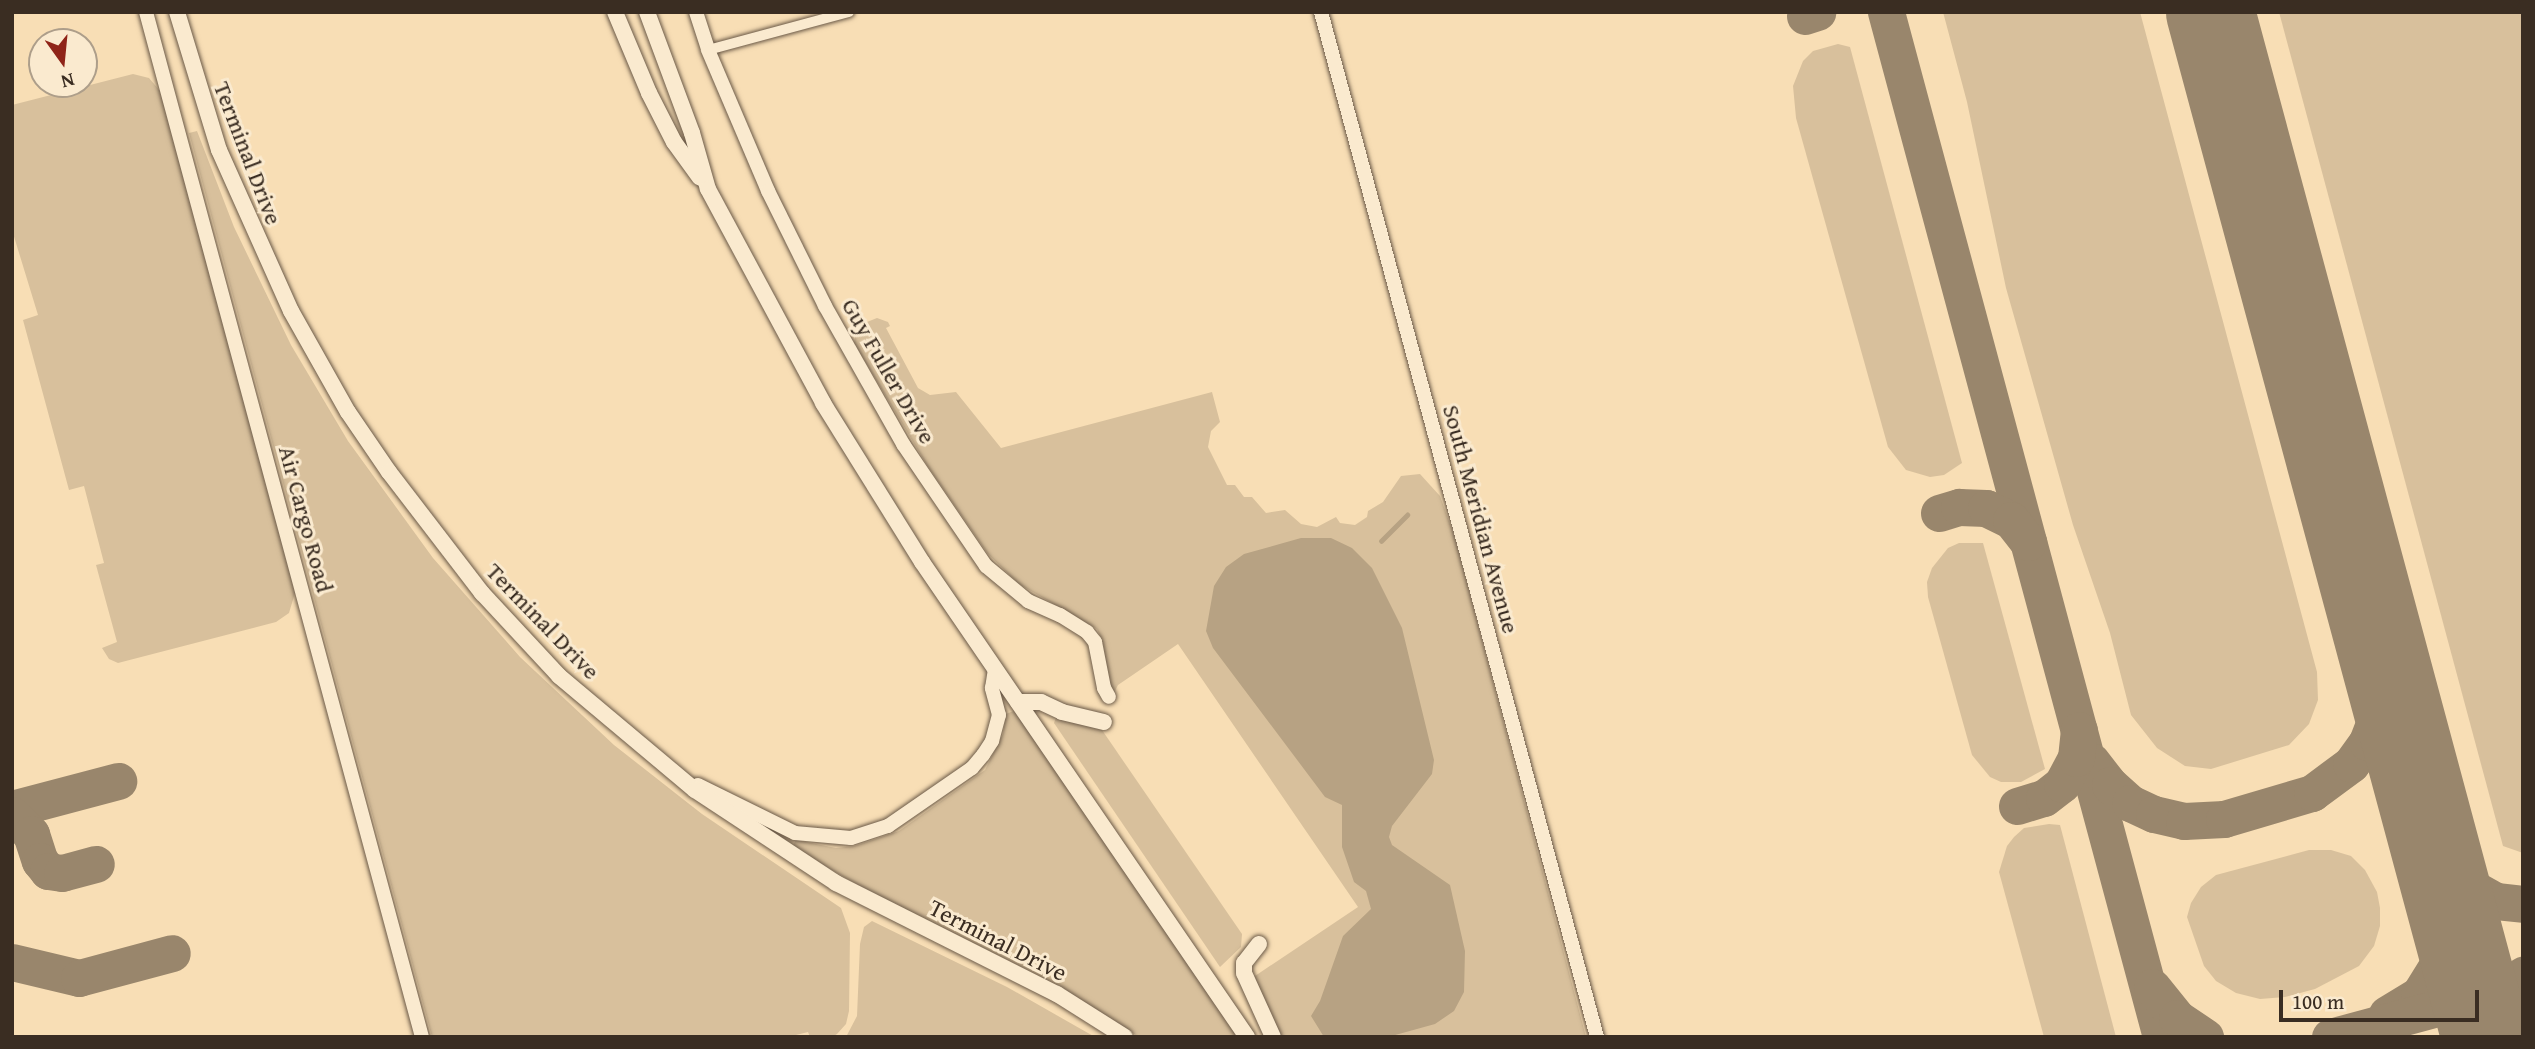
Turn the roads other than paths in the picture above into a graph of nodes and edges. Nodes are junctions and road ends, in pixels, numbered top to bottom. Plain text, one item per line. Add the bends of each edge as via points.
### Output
1 (146, 12) edge
2 (177, 12) edge
3 (615, 12) edge
4 (647, 12) edge
5 (696, 12) edge
6 (849, 12) edge
7 (1321, 12) edge
8 (708, 50) junction
9 (708, 189) junction
10 (995, 668) junction
11 (1109, 697) dead end
12 (1018, 702) junction
13 (1104, 722) dead end
14 (675, 774) junction
15 (1259, 944) dead end
16 (422, 1037) edge
17 (1125, 1037) edge
18 (1247, 1037) edge
19 (1273, 1037) edge
20 (1597, 1037) edge

1 - 16 street, Air Cargo Road
2 - 14 main road, Terminal Drive via 236,194 291,311 348,412 482,593 559,676
3 - 9 main road via 674,142
4 - 9 main road
5 - 8 street, Guy Fuller Drive
6 - 8 street
7 - 20 street, South Meridian Avenue
8 - 11 street, Guy Fuller Drive via 768,191 825,306 903,444 986,566 1028,601 1087,632 1095,642
9 - 10 main road via 823,404 882,501
10 - 12 main road
10 - 14 street via 992,688 999,715 983,755 972,768 888,826 851,838 795,833
12 - 13 main road via 1041,702
12 - 18 main road
14 - 17 main road, Terminal Drive via 836,883 1056,994
15 - 19 main road via 1244,963 1244,973

